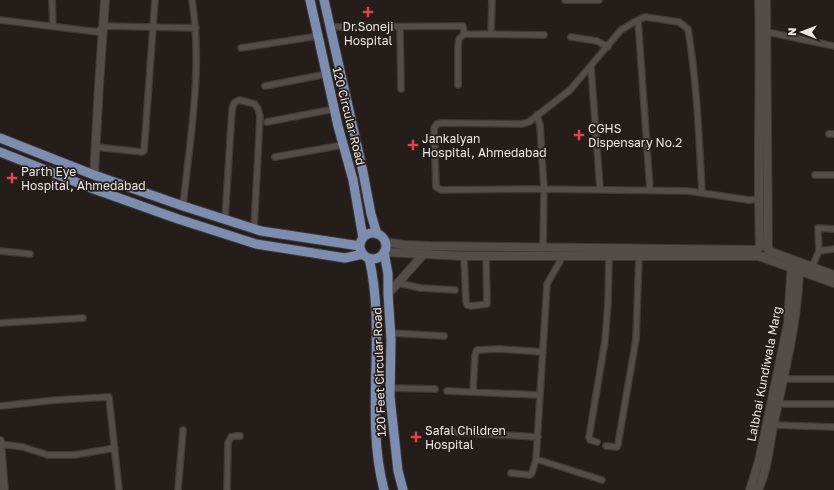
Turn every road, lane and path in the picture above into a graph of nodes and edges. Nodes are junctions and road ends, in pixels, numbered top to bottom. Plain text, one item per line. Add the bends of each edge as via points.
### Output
1 (52, 0) edge
2 (105, 0) edge
3 (155, 0) edge
4 (192, 0) edge
5 (310, 0) edge
6 (324, 0) edge
7 (492, 0) edge
8 (565, 0) edge
9 (600, 0) edge
10 (759, 0) edge
11 (766, 0) edge
12 (0, 20) edge
13 (638, 20) junction
14 (53, 26) junction
15 (103, 26) junction
16 (153, 27) junction
17 (330, 27) junction
18 (400, 27) junction
19 (196, 28) junction
20 (767, 32) junction
21 (464, 34) junction
22 (491, 34) junction
23 (544, 35) dead end
24 (318, 36) junction
25 (571, 37) dead end
26 (608, 46) junction
27 (834, 46) edge
28 (242, 48) dead end
29 (763, 51) junction
30 (591, 67) junction
31 (327, 74) junction
32 (458, 85) dead end
33 (265, 86) dead end
34 (401, 89) dead end
35 (334, 109) junction
36 (537, 115) junction
37 (267, 122) dead end
38 (0, 138) edge
39 (343, 145) junction
40 (96, 147) junction
41 (0, 152) edge
42 (275, 157) dead end
43 (94, 175) junction
44 (815, 175) dead end
45 (834, 175) edge
46 (544, 189) junction
47 (600, 189) junction
48 (650, 190) junction
49 (702, 192) junction
50 (758, 199) junction
51 (183, 206) junction
52 (225, 219) junction
53 (254, 229) junction
54 (834, 229) edge
55 (377, 234) junction
56 (385, 242) junction
57 (544, 247) junction
58 (364, 249) junction
59 (834, 249) edge
60 (0, 251) edge
61 (819, 251) junction
62 (384, 252) junction
63 (763, 252) junction
64 (30, 254) dead end
65 (423, 255) junction
66 (464, 256) junction
67 (486, 256) junction
68 (563, 256) junction
69 (609, 256) junction
70 (639, 256) junction
71 (795, 265) junction
72 (812, 267) junction
73 (834, 275) edge
74 (398, 283) junction
75 (834, 283) edge
76 (455, 290) dead end
77 (388, 294) junction
78 (83, 318) dead end
79 (0, 323) edge
80 (792, 323) junction
81 (391, 333) junction
82 (444, 336) dead end
83 (543, 352) junction
84 (783, 379) junction
85 (834, 379) edge
86 (390, 388) junction
87 (434, 389) dead end
88 (447, 391) dead end
89 (473, 392) junction
90 (540, 395) junction
91 (778, 404) junction
92 (834, 404) edge
93 (0, 406) edge
94 (773, 425) junction
95 (834, 427) edge
96 (183, 430) dead end
97 (449, 432) dead end
98 (768, 433) junction
99 (240, 436) dead end
100 (538, 437) junction
101 (0, 441) edge
102 (597, 442) dead end
103 (0, 444) edge
104 (606, 446) dead end
105 (115, 448) junction
106 (536, 459) junction
107 (511, 473) dead end
108 (602, 480) dead end
109 (4, 490) edge
110 (119, 490) edge
111 (178, 490) edge
112 (227, 490) edge
113 (384, 490) edge
114 (403, 490) edge
115 (750, 490) edge
116 (758, 490) edge

1 - 14 street
2 - 15 main road
3 - 16 street
4 - 19 street
5 - 24 main road, 120 Circular Road
6 - 17 main road, 120 Circular Road
7 - 22 street
8 - 9 street
10 - 29 main road
11 - 20 main road
12 - 14 street
13 - 26 street via 621,30
13 - 48 street
13 - 49 street via 645,17 679,22 688,29 697,108
14 - 15 street via 98,32
15 - 16 street
15 - 40 main road
16 - 19 street
16 - 40 street via 144,151
17 - 18 street
17 - 55 main road, 120 Circular Road
18 - 21 street via 463,26
18 - 34 street
19 - 51 street via 197,69
20 - 27 street
20 - 29 main road
21 - 22 street
21 - 32 street via 459,39 458,47
22 - 23 street
24 - 28 street
24 - 31 main road, 120 Circular Road
25 - 26 street via 596,41
26 - 30 street
29 - 50 main road
29 - 63 main road
30 - 36 street via 570,90
30 - 47 street
31 - 33 street
31 - 35 main road, 120 Circular Road
35 - 37 street
35 - 39 main road, 120 Circular Road
36 - 46 street
36 - 46 street via 529,122 521,124 437,124 434,128 436,187 438,190 446,191
38 - 43 main road
39 - 42 street
39 - 58 main road, 120 Circular Road via 353,180
40 - 43 main road
41 - 58 main road via 91,188 256,244 345,258
43 - 51 main road
44 - 45 street
46 - 47 street
46 - 57 street
47 - 48 street
48 - 49 street
49 - 50 street via 749,200
50 - 63 main road
51 - 52 main road
52 - 53 main road
52 - 53 street via 232,110 239,100 246,101 255,104 260,116
53 - 58 main road
54 - 61 street via 818,228
55 - 56 main road
55 - 58 main road via 369,234
56 - 57 main road via 424,246
56 - 62 main road
57 - 63 main road
58 - 62 main road via 378,258
58 - 113 main road, 120 Feet Circular Road via 374,276 377,310 376,449
59 - 61 street
60 - 64 street
61 - 72 street
62 - 65 main road
62 - 77 main road, 120 Feet Circular Road
63 - 70 main road
63 - 71 main road
65 - 66 main road
65 - 74 main road
66 - 67 main road
66 - 67 street via 466,302 471,306 487,304
67 - 68 main road
68 - 69 main road
68 - 83 street via 547,284
69 - 70 main road
69 - 102 street via 605,341 589,437 590,440
70 - 104 street via 636,339 618,444 617,447
71 - 72 main road
71 - 75 main road
71 - 80 main road, Lalbhai Kundiwala Marg
72 - 73 main road
74 - 76 street via 421,288
74 - 77 main road
77 - 81 main road, 120 Feet Circular Road
78 - 79 street
80 - 84 main road, Lalbhai Kundiwala Marg
80 - 98 main road, Lalbhai Kundiwala Marg
81 - 82 street
81 - 86 main road, 120 Feet Circular Road
83 - 89 street via 477,350
83 - 90 street
84 - 85 street
84 - 91 main road, Lalbhai Kundiwala Marg
86 - 87 street
86 - 114 main road, 120 Feet Circular Road via 393,434
88 - 89 street
89 - 90 street
90 - 100 street
91 - 92 street
91 - 94 main road, Lalbhai Kundiwala Marg
93 - 105 street via 109,398
94 - 95 street
94 - 98 main road, Lalbhai Kundiwala Marg
96 - 111 street
97 - 100 street
98 - 115 main road, Lalbhai Kundiwala Marg
98 - 116 main road, Lalbhai Kundiwala Marg via 766,464
99 - 112 street via 231,438 228,443
100 - 106 street
101 - 103 main road
103 - 105 street via 23,447 48,455 74,455
103 - 109 main road
105 - 110 street
106 - 107 street via 530,475
106 - 108 street

